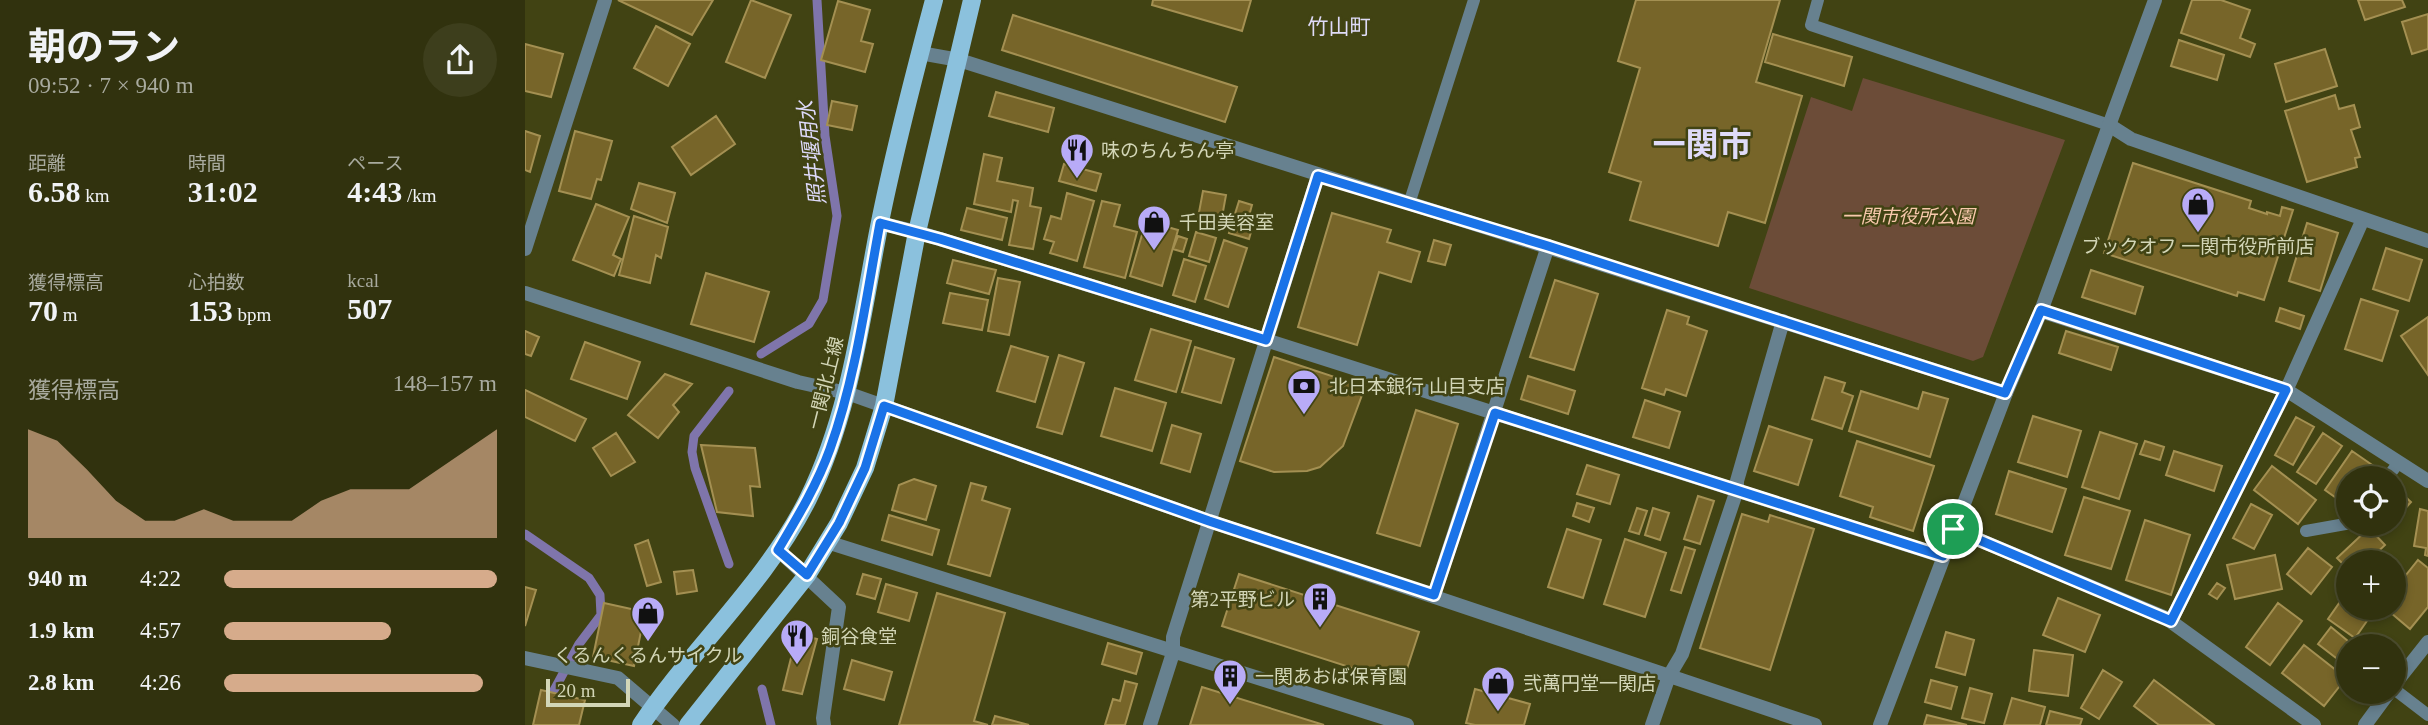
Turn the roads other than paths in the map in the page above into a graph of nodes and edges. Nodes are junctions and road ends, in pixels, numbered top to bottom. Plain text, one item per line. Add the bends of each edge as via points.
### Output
1 (605, 0) edge
2 (934, 0) edge
3 (972, 0) edge
4 (1474, 0) edge
5 (1818, 0) edge
6 (2155, 0) edge
7 (920, 53) junction
8 (959, 60) junction
9 (2109, 125) junction
10 (1318, 176) junction
11 (1409, 204) junction
12 (2363, 219) junction
13 (880, 223) junction
14 (917, 232) junction
15 (2428, 241) edge
16 (1548, 246) junction
17 (525, 249) edge
18 (525, 293) edge
19 (2041, 310) junction
20 (1783, 321) junction
21 (1266, 340) junction
22 (2286, 390) junction
23 (847, 393) junction
24 (2005, 393) junction
25 (884, 406) junction
26 (1495, 413) junction
27 (2399, 462) junction
28 (2396, 466) edge
29 (2428, 481) edge
30 (1737, 490) junction
31 (1209, 521) junction
32 (2336, 526) edge
33 (1953, 529) junction
34 (2305, 531) dead end
35 (827, 542) junction
36 (778, 550) junction
37 (1943, 556) junction
38 (807, 575) junction
39 (1434, 595) junction
40 (2171, 621) junction
41 (2428, 642) edge
42 (1173, 653) junction
43 (525, 658) edge
44 (2406, 671) edge
45 (1669, 676) junction
46 (2406, 697) edge
47 (2380, 704) edge
48 (653, 708) junction
49 (2428, 715) edge
50 (641, 725) edge
51 (673, 725) edge
52 (688, 725) edge
53 (824, 725) edge
54 (1150, 725) edge
55 (1407, 725) edge
56 (1652, 725) edge
57 (1815, 725) edge
58 (1880, 725) edge
59 (2314, 725) edge
60 (2365, 725) edge

1 - 17 street
2 - 7 main road, 一関北上線
3 - 8 main road
4 - 11 lane
5 - 9 lane via 1811,25
6 - 9 street
7 - 8 street
7 - 13 main road, 一関北上線
8 - 10 street
8 - 14 main road
9 - 12 street via 2131,139
9 - 19 street
10 - 11 street
10 - 21 street
11 - 16 street
12 - 15 street
12 - 22 street
13 - 14 street
13 - 23 main road, 一関北上線
14 - 21 street
14 - 25 main road
16 - 20 street
16 - 26 street
18 - 23 street via 798,382
19 - 22 street
19 - 24 street
20 - 24 street
20 - 30 street
21 - 26 street
21 - 31 street
22 - 27 street
22 - 40 street
23 - 25 street
23 - 36 main road, 一関北上線 via 829,450
24 - 33 street
25 - 31 street
25 - 35 main road via 865,468
26 - 30 street
26 - 39 street
27 - 28 lane
27 - 29 street
30 - 37 street
30 - 45 street via 1682,654
31 - 39 street
31 - 42 street via 1173,637
32 - 34 lane
33 - 37 street
33 - 40 street
35 - 38 main road
35 - 42 street
36 - 38 street
36 - 48 main road, 一関北上線
37 - 58 street
38 - 52 main road
38 - 53 street via 839,607
39 - 45 street
40 - 59 street
41 - 44 street
42 - 54 street
42 - 55 street
43 - 48 street via 618,678
45 - 56 street
45 - 57 street
46 - 49 lane
47 - 60 street
48 - 50 main road, 一関北上線
48 - 51 street

